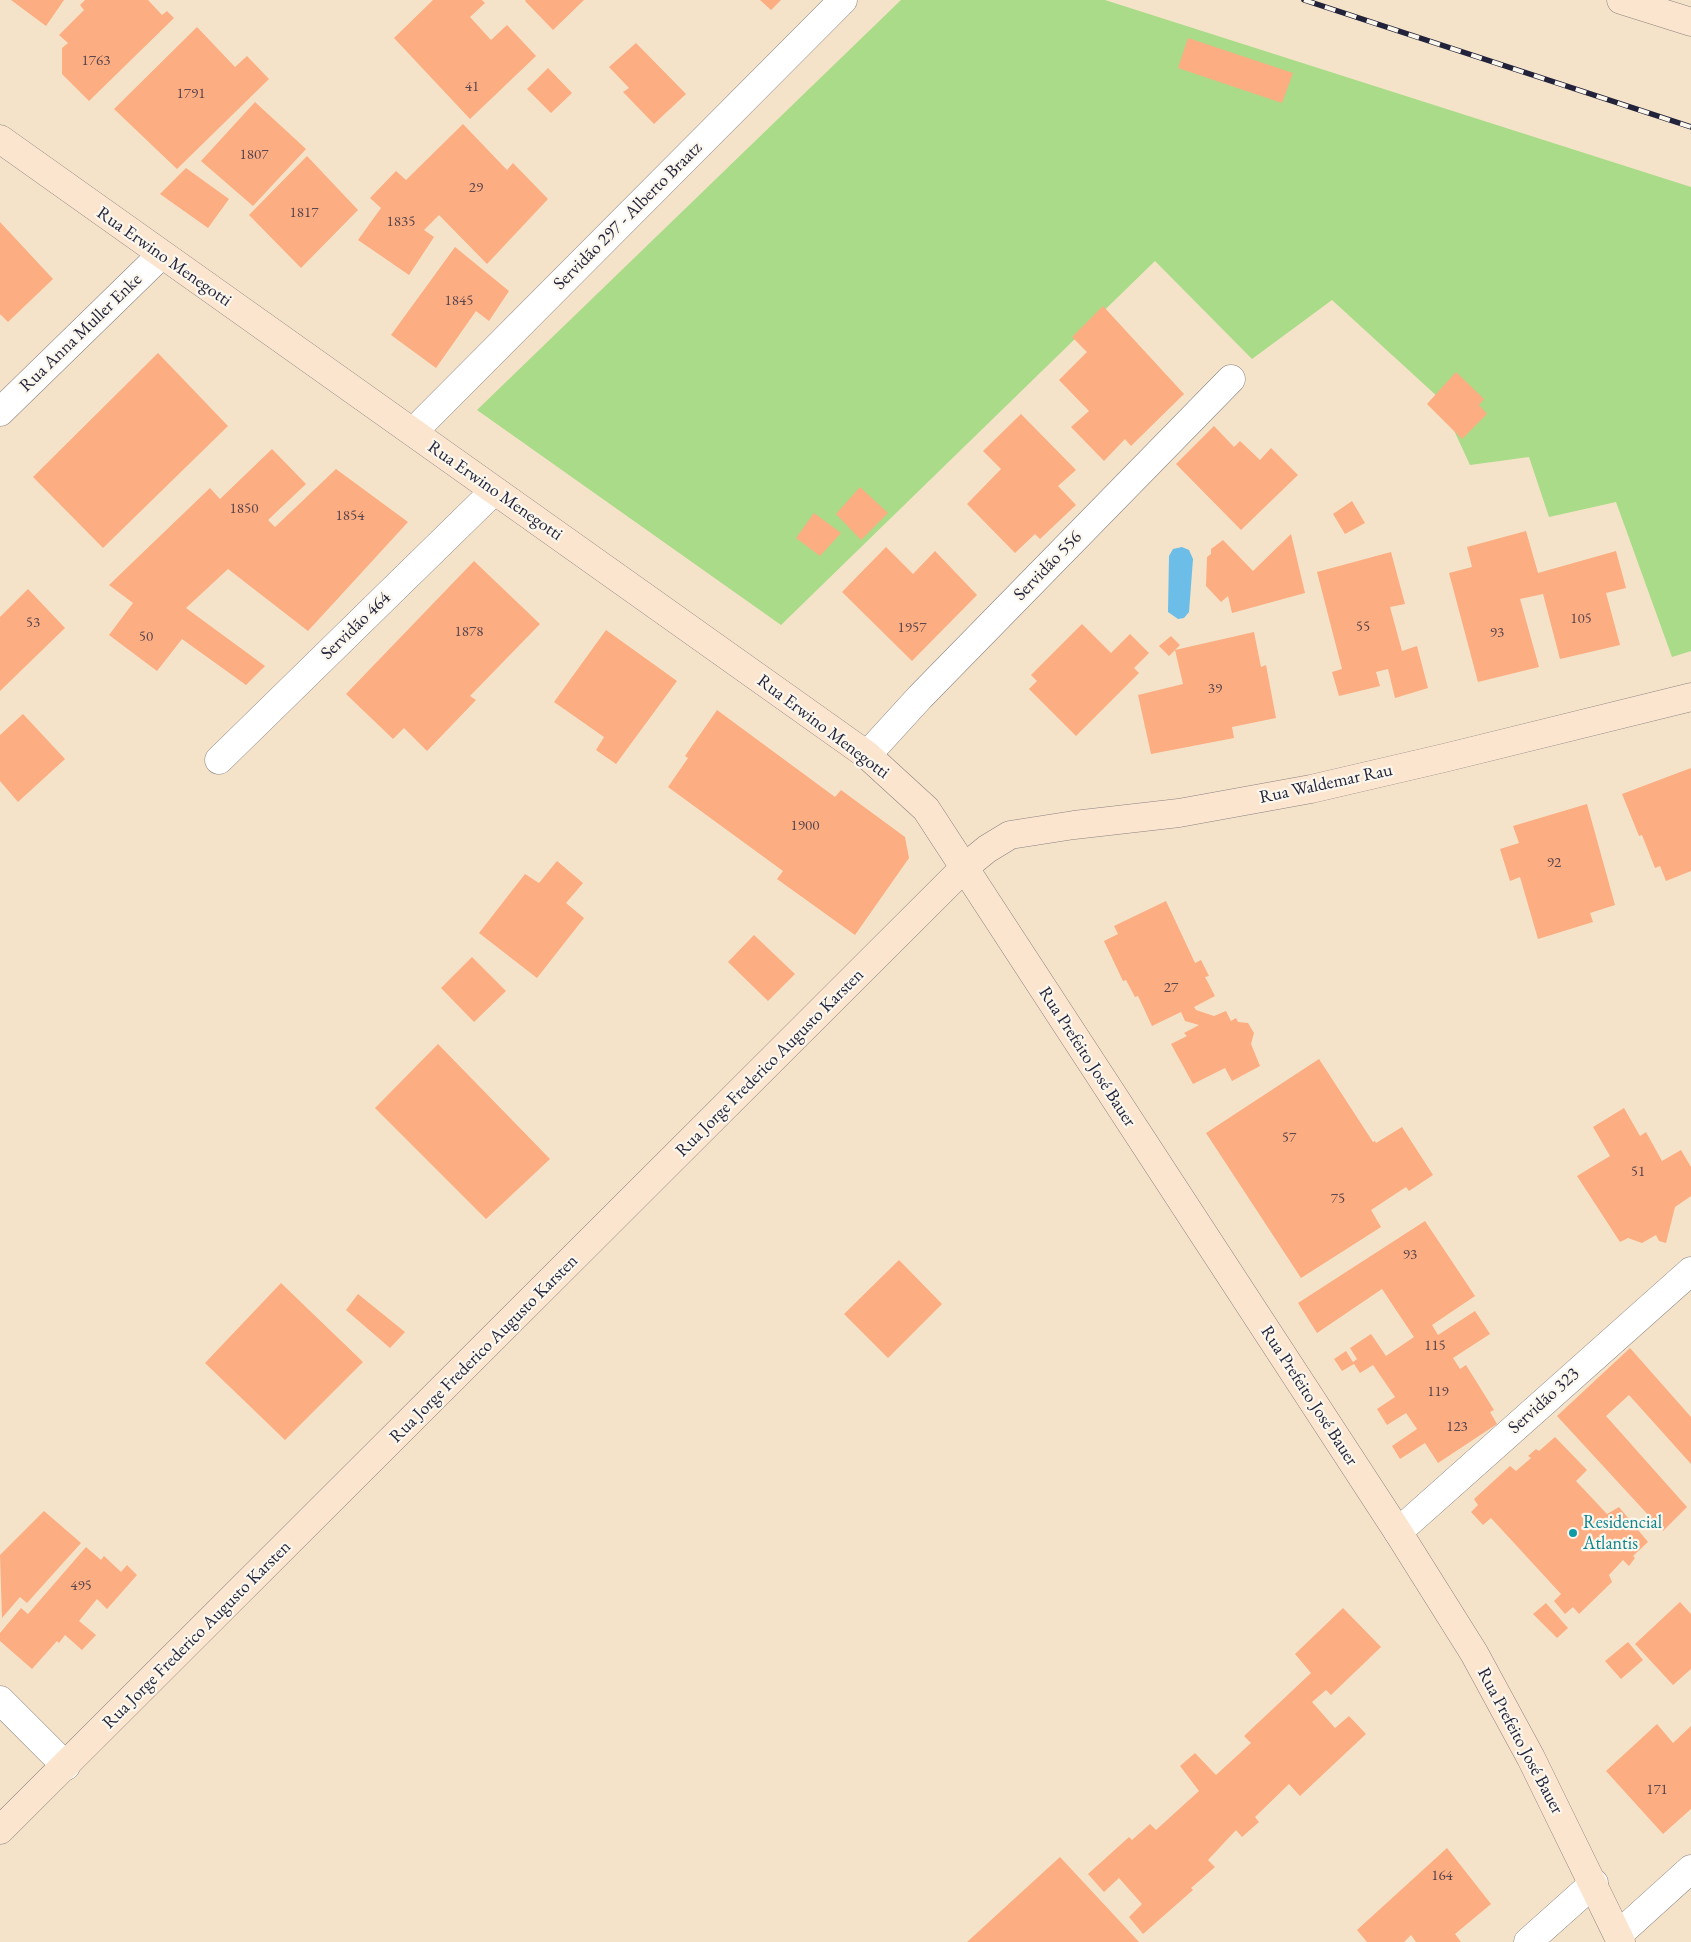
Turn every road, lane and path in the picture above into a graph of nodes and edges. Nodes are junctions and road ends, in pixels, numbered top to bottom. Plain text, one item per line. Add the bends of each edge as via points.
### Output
1 (843, 0) edge
2 (1621, 0) edge
3 (1691, 22) edge
4 (0, 139) edge
5 (161, 255) junction
6 (1231, 379) dead end
7 (0, 412) edge
8 (413, 432) junction
9 (494, 491) junction
10 (1691, 697) edge
11 (867, 755) junction
12 (219, 760) dead end
13 (965, 867) junction
14 (1691, 1270) edge
15 (1398, 1532) junction
16 (0, 1700) edge
17 (66, 1766) junction
18 (0, 1830) edge
19 (1691, 1869) edge
20 (1594, 1883) junction
21 (1620, 1938) edge
22 (1528, 1942) edge

1 - 8 street, Servidão 297 - Alberto Braatz
2 - 3 street
4 - 5 street, Rua Erwino Menegotti
5 - 7 street, Rua Anna Muller Enke
5 - 8 street, Rua Erwino Menegotti
6 - 11 street, Servidão 556
8 - 9 street, Rua Erwino Menegotti
9 - 11 street, Rua Erwino Menegotti
9 - 12 street, Servidão 464
10 - 13 street, Rua Waldemar Rau via 1311,789 1179,813 1010,835 987,848
11 - 13 street, Rua Erwino Menegotti via 926,809
13 - 15 street, Rua Prefeito José Bauer
13 - 17 street, Rua Jorge Frederico Augusto Karsten
14 - 15 street, Servidão 323
15 - 20 street, Rua Prefeito José Bauer via 1474,1653
16 - 17 street
17 - 18 street, Rua Jorge Frederico Augusto Karsten
19 - 21 street
20 - 21 street, Rua Prefeito José Bauer
20 - 22 street

